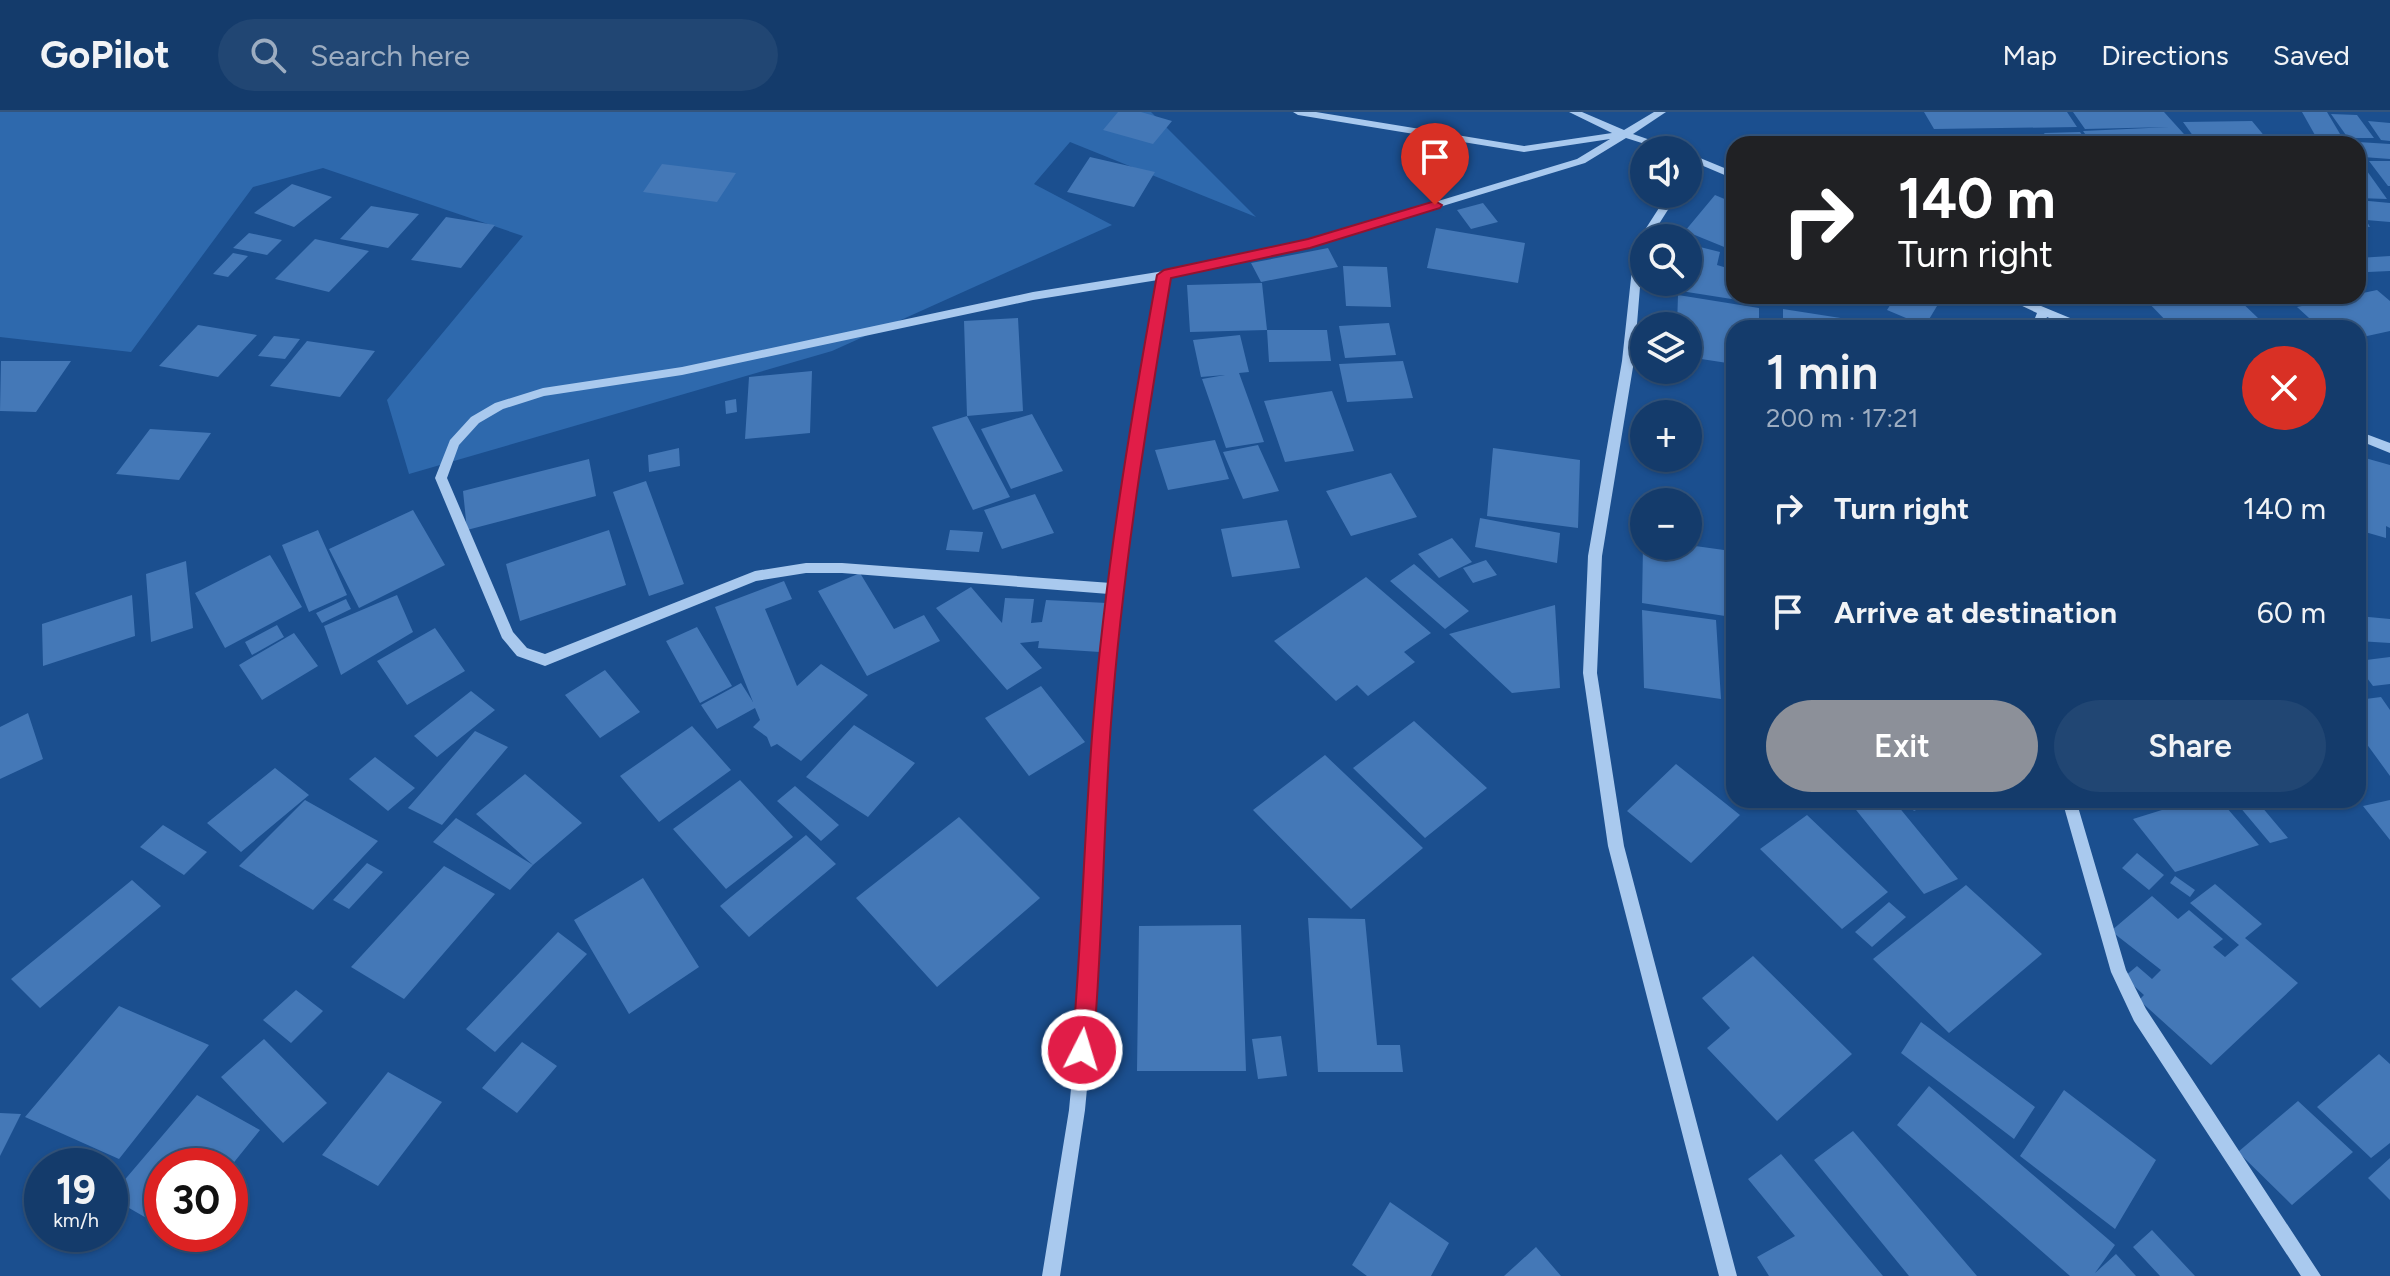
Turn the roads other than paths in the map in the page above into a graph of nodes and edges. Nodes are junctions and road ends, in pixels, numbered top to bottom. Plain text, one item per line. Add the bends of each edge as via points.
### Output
1 (1298, 112) edge
2 (1574, 112) edge
3 (1661, 112) edge
4 (1624, 134) junction
5 (1630, 136) edge
6 (1702, 161) edge
7 (1726, 172) edge
8 (1164, 275) junction
9 (1634, 296) edge
10 (2025, 304) edge
11 (2043, 312) junction
12 (2040, 320) edge
13 (2063, 320) edge
14 (2366, 438) edge
15 (2390, 448) edge
16 (1117, 589) junction
17 (2071, 808) edge
18 (1051, 1276) edge
19 (1728, 1276) edge
20 (2312, 1276) edge

1 - 4 street via 1524,149
2 - 4 street
3 - 4 street
4 - 5 street
4 - 8 street via 1581,161 1553,170 1310,243
6 - 7 street
8 - 16 street via 1130,467
8 - 16 street via 1033,296 682,371 543,392 475,420 454,443 441,478 507,634 516,650 529,658 545,660 755,576 806,568
9 - 19 street via 1595,556 1590,673 1616,846
10 - 11 street
11 - 12 street
11 - 13 street
14 - 15 street
16 - 18 street via 1102,723 1091,960 1077,1110
17 - 20 street via 2125,986

